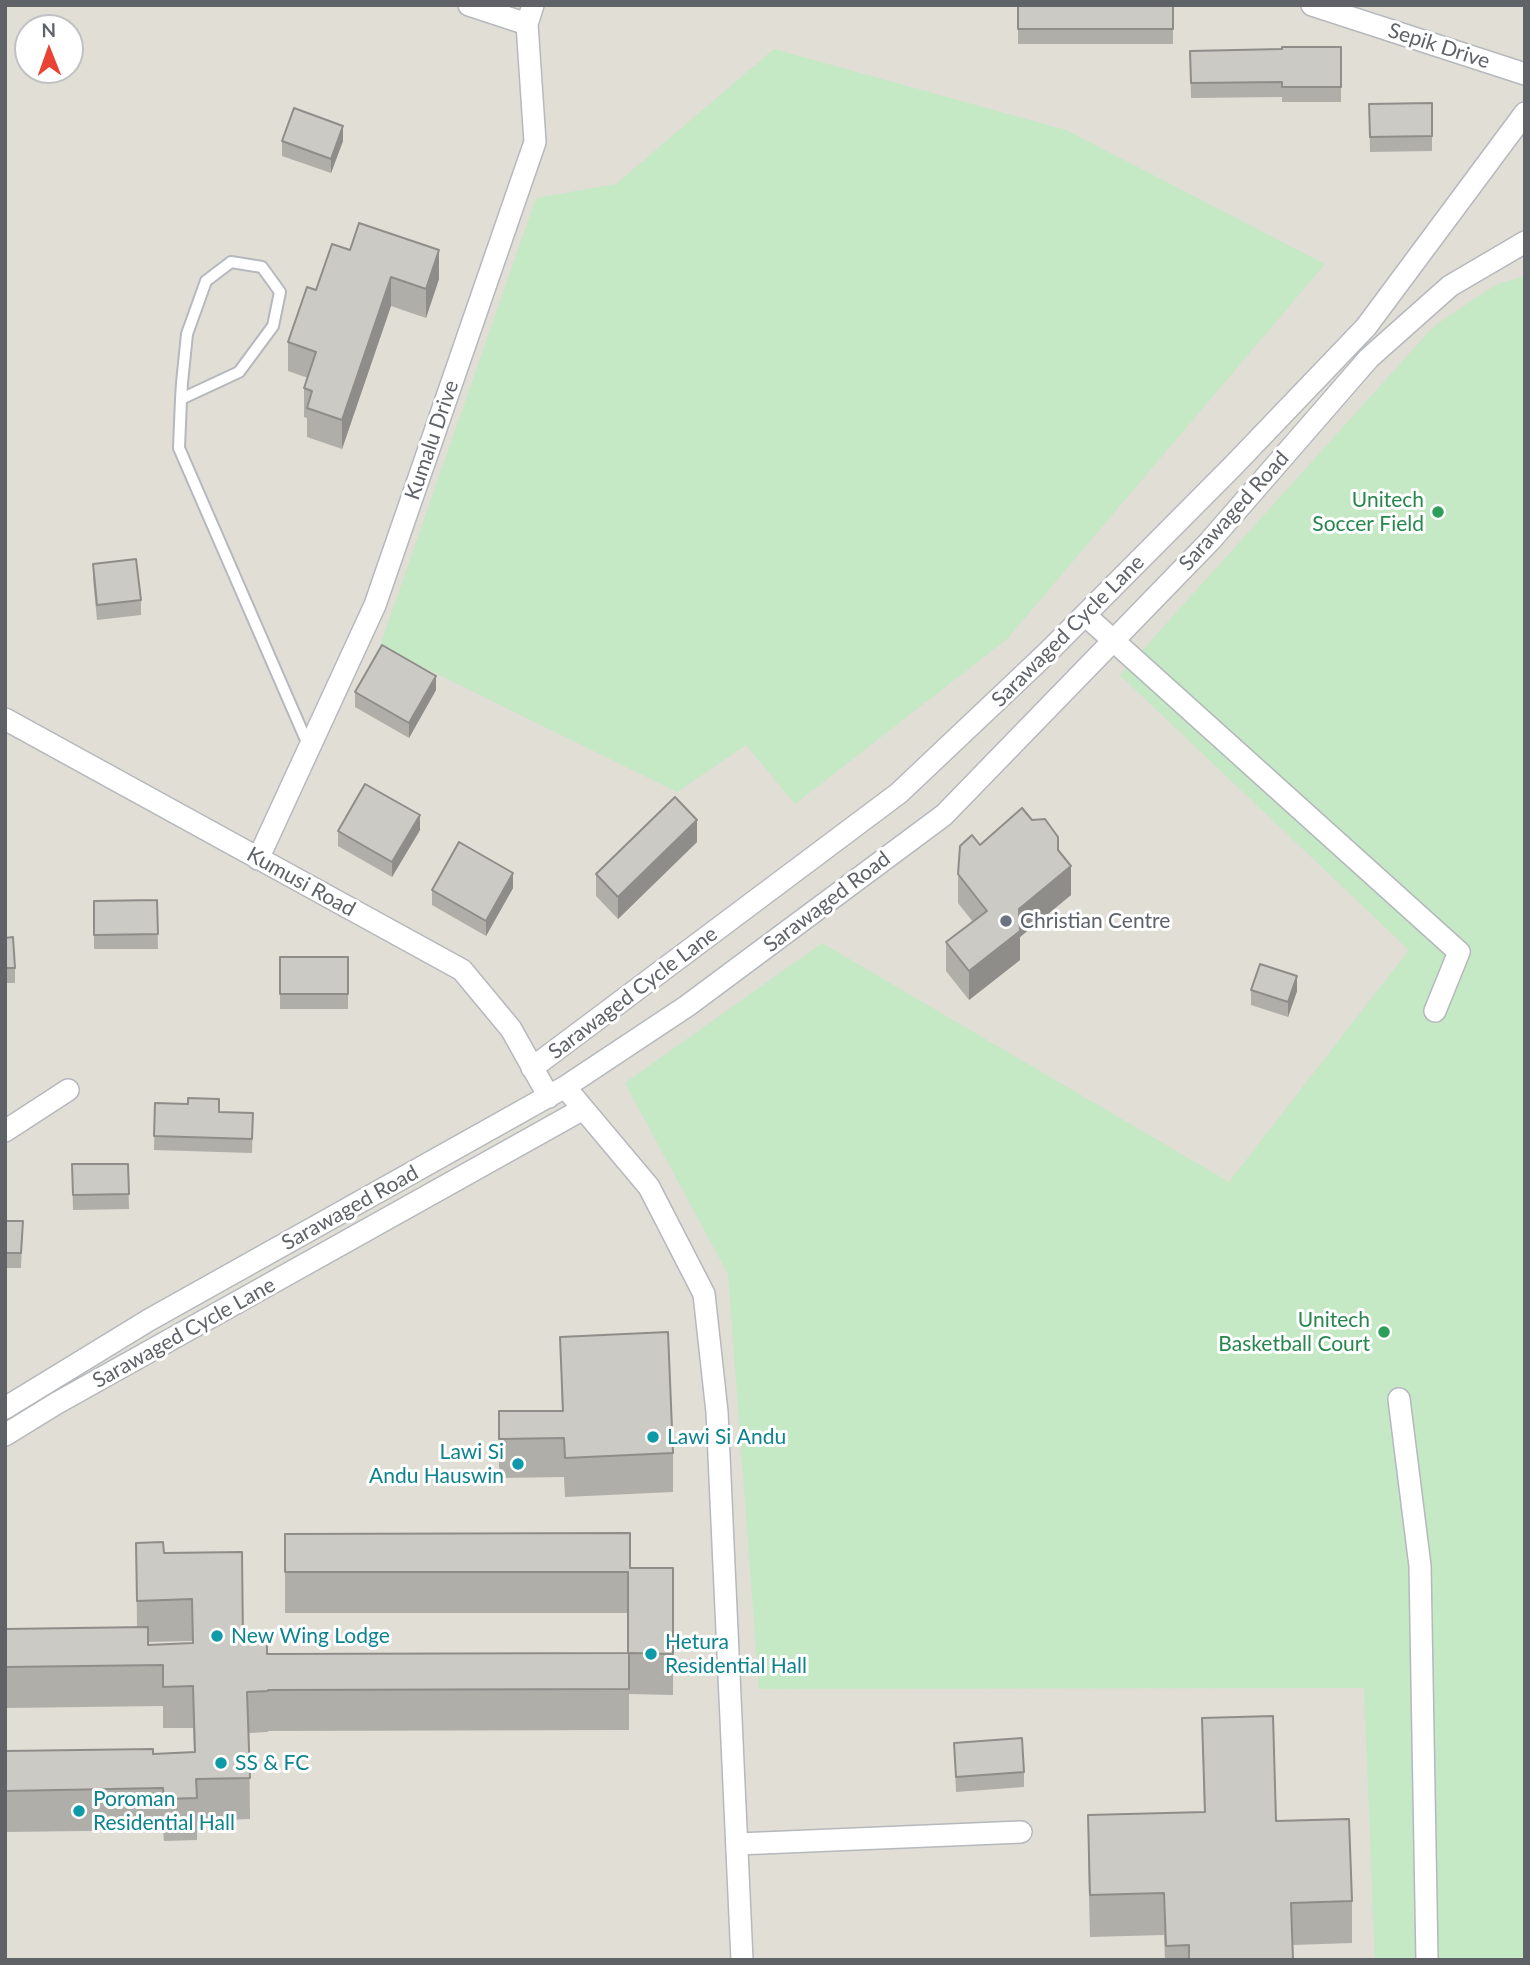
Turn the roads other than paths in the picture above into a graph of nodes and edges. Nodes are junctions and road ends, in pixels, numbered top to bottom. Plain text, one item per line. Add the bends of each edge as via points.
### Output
1 (469, 5) edge
2 (1312, 5) edge
3 (530, 15) edge
4 (1525, 74) edge
5 (1525, 113) edge
6 (1525, 242) edge
7 (181, 400) junction
8 (1085, 615) junction
9 (5, 719) edge
10 (309, 747) junction
11 (258, 859) junction
12 (1435, 1011) dead end
13 (532, 1068) junction
14 (68, 1090) dead end
15 (557, 1092) junction
16 (583, 1109) junction
17 (5, 1131) edge
18 (1399, 1399) dead end
19 (5, 1408) edge
20 (5, 1435) edge
21 (1021, 1832) dead end
22 (737, 1844) junction
23 (742, 1960) edge
24 (1427, 1960) edge

1 - 3 street
2 - 4 street
3 - 10 street, Kumalu Drive via 535,142 374,605
5 - 8 street, Sarawaged Cycle Lane via 1366,327
6 - 15 street, Sarawaged Road via 1450,286 1369,358 1210,541 944,815 687,1006
7 - 7 lane via 187,334 206,281 230,262 262,267 280,292 273,326 239,372
7 - 10 lane via 179,448
8 - 12 street via 1459,952
8 - 13 street, Sarawaged Cycle Lane via 900,793
9 - 11 street, Kumusi Road
10 - 11 street, Kumalu Drive
11 - 13 street, Kumusi Road via 463,970 511,1029
13 - 15 street, Kumusi Road
14 - 17 street
15 - 16 street, Kumusi Road
15 - 19 street, Sarawaged Road via 149,1320
16 - 20 street, Sarawaged Cycle Lane
16 - 22 street, Kumusi Road via 649,1187 705,1294 717,1412
18 - 24 street via 1420,1566
21 - 22 street
22 - 23 street, Kumusi Road

